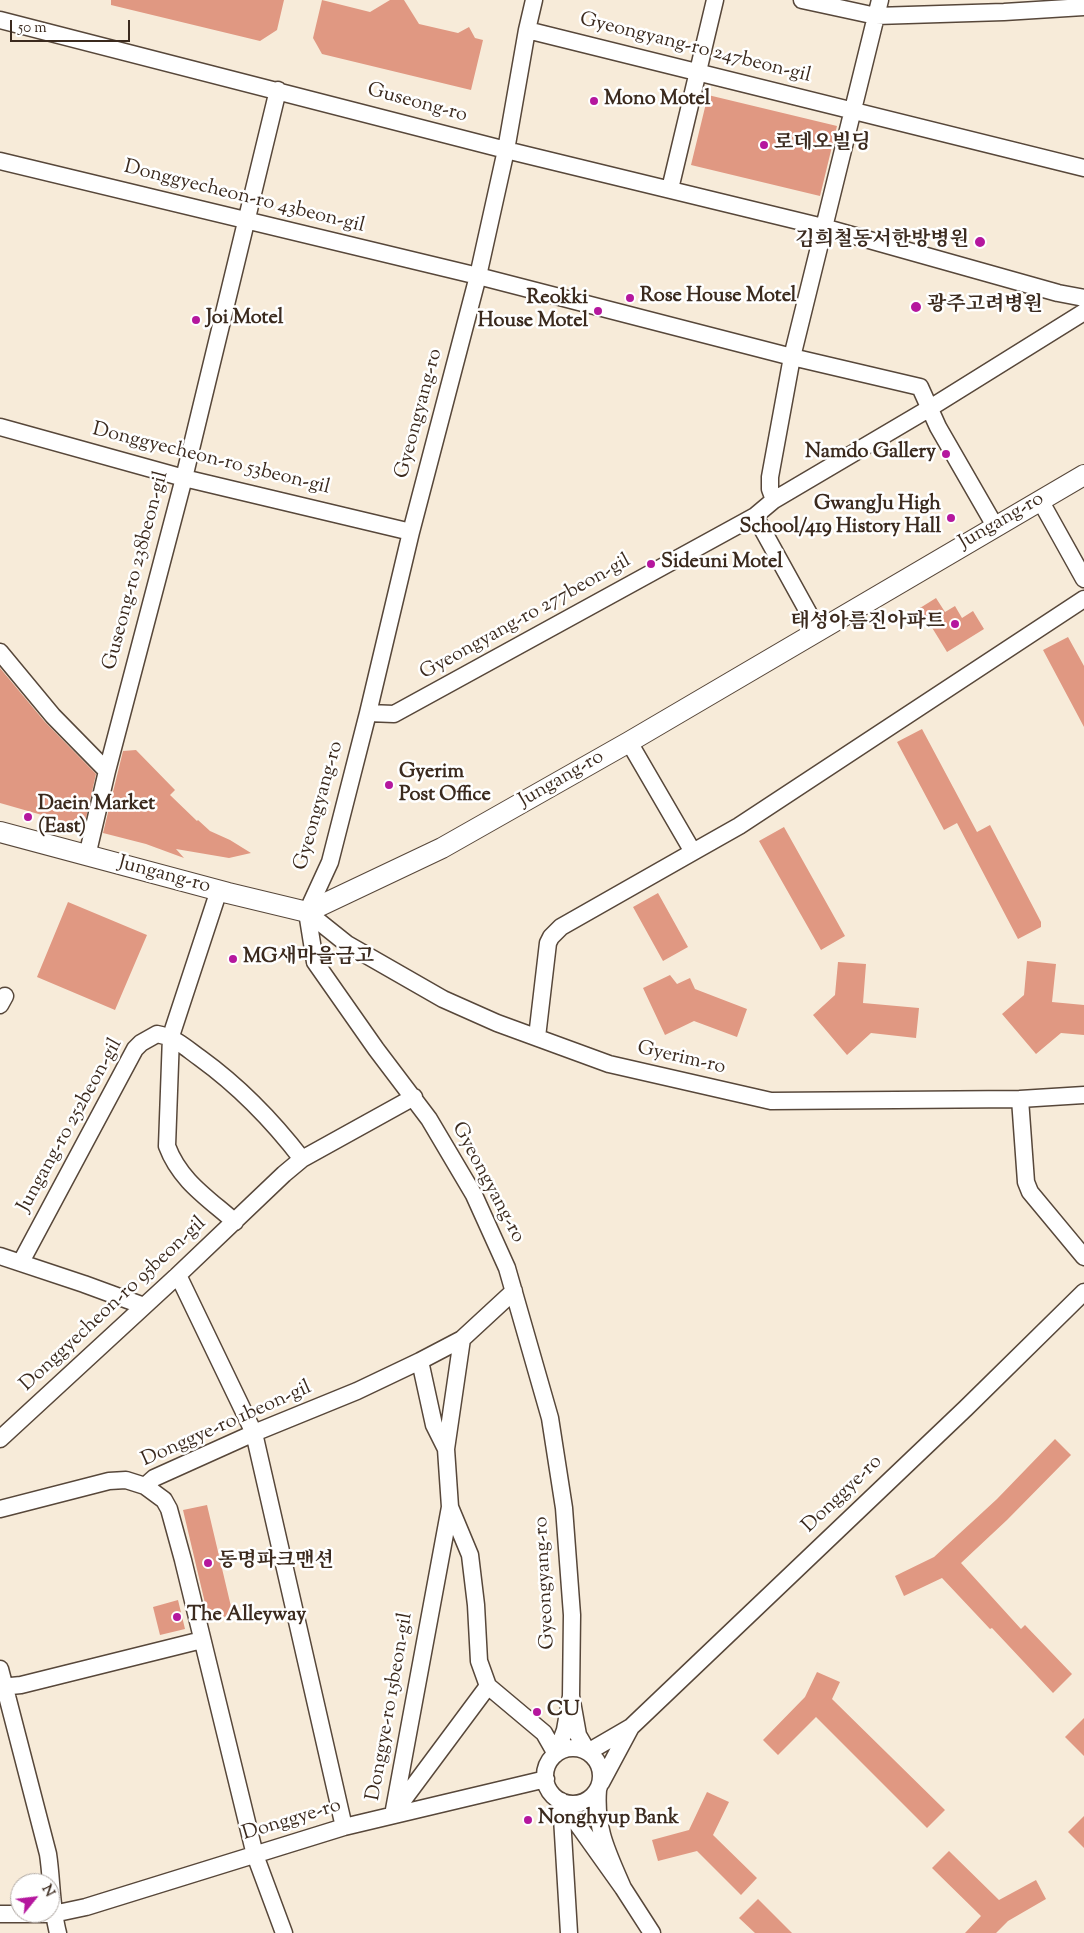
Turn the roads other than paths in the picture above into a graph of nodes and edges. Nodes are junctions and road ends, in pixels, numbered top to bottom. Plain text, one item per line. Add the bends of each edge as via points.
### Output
1 (534, 0) edge
2 (715, 0) edge
3 (802, 0) edge
4 (1004, 6) edge
5 (1084, 7) edge
6 (878, 8) edge
7 (0, 20) edge
8 (527, 30) junction
9 (698, 72) junction
10 (278, 90) junction
11 (853, 110) junction
12 (506, 150) junction
13 (0, 160) edge
14 (1084, 168) edge
15 (670, 189) junction
16 (246, 221) junction
17 (823, 227) junction
18 (478, 276) junction
19 (1084, 298) edge
20 (1084, 312) edge
21 (792, 357) junction
22 (930, 408) junction
23 (0, 426) edge
24 (1084, 475) edge
25 (184, 478) junction
26 (774, 500) junction
27 (1040, 500) junction
28 (755, 516) junction
29 (996, 526) junction
30 (412, 532) junction
31 (1084, 579) edge
32 (1084, 599) edge
33 (818, 630) junction
34 (0, 652) edge
35 (368, 714) junction
36 (629, 742) junction
37 (107, 771) junction
38 (0, 832) edge
39 (693, 852) junction
40 (87, 856) junction
41 (220, 890) junction
42 (307, 912) junction
43 (171, 1036) junction
44 (537, 1037) junction
45 (1084, 1095) edge
46 (414, 1097) junction
47 (1020, 1099) junction
48 (302, 1159) junction
49 (235, 1222) junction
50 (0, 1256) edge
51 (1084, 1257) edge
52 (20, 1262) junction
53 (178, 1275) junction
54 (514, 1291) junction
55 (1084, 1292) edge
56 (144, 1306) junction
57 (462, 1339) junction
58 (420, 1361) junction
59 (254, 1433) junction
60 (0, 1439) edge
61 (446, 1449) junction
62 (145, 1486) junction
63 (450, 1507) junction
64 (0, 1509) edge
65 (202, 1640) junction
66 (0, 1669) edge
67 (488, 1686) junction
68 (2, 1687) edge
69 (571, 1696) junction
70 (631, 1727) junction
71 (588, 1752) junction
72 (556, 1754) junction
73 (546, 1779) junction
74 (599, 1788) junction
75 (561, 1801) junction
76 (393, 1815) junction
77 (344, 1827) junction
78 (256, 1855) junction
79 (51, 1873) edge
80 (623, 1888) junction
81 (60, 1913) edge
82 (284, 1933) edge
83 (569, 1933) edge
84 (652, 1933) edge

1 - 8 street, Gyeongyang-ro
2 - 9 street
3 - 6 street
4 - 5 street
4 - 6 street
6 - 11 street
7 - 10 street, Guseong-ro
8 - 9 street, Gyeongyang-ro 247beon-gil
8 - 12 street, Gyeongyang-ro
9 - 11 street, Gyeongyang-ro 247beon-gil
9 - 15 street
10 - 12 street, Guseong-ro
10 - 16 street, Guseong-ro 238beon-gil
11 - 14 street, Gyeongyang-ro 247beon-gil
11 - 17 street
12 - 15 street, Guseong-ro
12 - 18 street, Gyeongyang-ro
13 - 16 street, Donggyecheon-ro 43beon-gil
15 - 17 street, Guseong-ro
16 - 18 street, Donggyecheon-ro 43beon-gil
16 - 25 street, Guseong-ro 238beon-gil
17 - 19 street, Guseong-ro
17 - 21 street
18 - 21 street, Donggyecheon-ro 43beon-gil
18 - 30 street, Gyeongyang-ro
20 - 22 street, Gyeongyang-ro 277beon-gil
21 - 22 street, Donggyecheon-ro 43beon-gil via 920,386
21 - 26 street via 770,477
22 - 26 street, Gyeongyang-ro 277beon-gil
22 - 29 street
23 - 25 street, Donggyecheon-ro 53beon-gil
24 - 27 main road, Jungang-ro
25 - 30 street, Donggyecheon-ro 53beon-gil
25 - 37 street, Guseong-ro 238beon-gil
26 - 28 street, Gyeongyang-ro 277beon-gil
27 - 29 main road, Jungang-ro
27 - 31 street
28 - 33 street
28 - 35 street, Gyeongyang-ro 277beon-gil via 394,714
29 - 33 main road, Jungang-ro
30 - 35 street, Gyeongyang-ro
32 - 39 street via 747,821
33 - 36 main road, Jungang-ro
34 - 37 street via 52,716
35 - 42 street, Gyeongyang-ro via 330,862
36 - 39 street
36 - 42 main road, Jungang-ro via 442,848
37 - 40 street, Guseong-ro 238beon-gil
38 - 40 main road, Jungang-ro
39 - 44 street via 555,932 548,944
40 - 41 main road, Jungang-ro
41 - 42 main road, Jungang-ro
41 - 43 street
42 - 44 street, Gyerim-ro via 347,944 404,978 497,1023
42 - 46 street, Gyeongyang-ro via 315,962
43 - 48 street via 256,1104
43 - 49 street, Donggyecheon-ro 95beon-gil via 167,1146 172,1160 192,1187
43 - 52 street, Jungang-ro 252beon-gil via 157,1034 134,1049
44 - 47 street, Gyerim-ro via 609,1064 771,1101
45 - 47 street, Gyerim-ro
46 - 48 street, Donggyecheon-ro 95beon-gil
46 - 54 street, Gyeongyang-ro via 474,1195
47 - 51 street via 1026,1182 1030,1192
48 - 49 street, Donggyecheon-ro 95beon-gil
49 - 53 street, Donggyecheon-ro 95beon-gil
50 - 52 street
52 - 56 street
53 - 56 street, Donggyecheon-ro 95beon-gil
53 - 59 street
54 - 57 street, Donggye-ro 1beon-gil
54 - 69 street, Gyeongyang-ro via 550,1418 562,1499 572,1615
55 - 70 street, Donggye-ro
56 - 60 street, Donggyecheon-ro 95beon-gil
57 - 58 street, Donggye-ro 1beon-gil
57 - 61 street
58 - 59 street, Donggye-ro 1beon-gil
58 - 61 street, Donggye-ro 15beon-gil via 434,1425
59 - 62 street, Donggye-ro 1beon-gil via 154,1478
59 - 77 street
61 - 63 street, Donggye-ro 15beon-gil
62 - 64 street, Donggye-ro 1beon-gil via 126,1480 109,1481
62 - 65 street via 164,1500 169,1510
63 - 67 street, Donggye-ro 15beon-gil via 470,1555 479,1661
63 - 76 street, Donggye-ro 15beon-gil
65 - 68 street
65 - 78 street
66 - 68 street
67 - 72 street via 544,1733
67 - 76 street, Donggye-ro 15beon-gil
68 - 79 street
69 - 71 street via 574,1723
69 - 72 street via 565,1730
70 - 71 street
70 - 74 street
71 - 72 street via 572,1748
71 - 74 street via 598,1763
72 - 73 street via 547,1768
73 - 75 street via 551,1792
73 - 76 street, Donggye-ro
74 - 75 street via 578,1804
74 - 80 street via 597,1818
75 - 80 street
75 - 83 street
76 - 77 street, Donggye-ro
77 - 78 street, Donggye-ro
78 - 81 street, Donggye-ro
78 - 82 street
80 - 84 street

